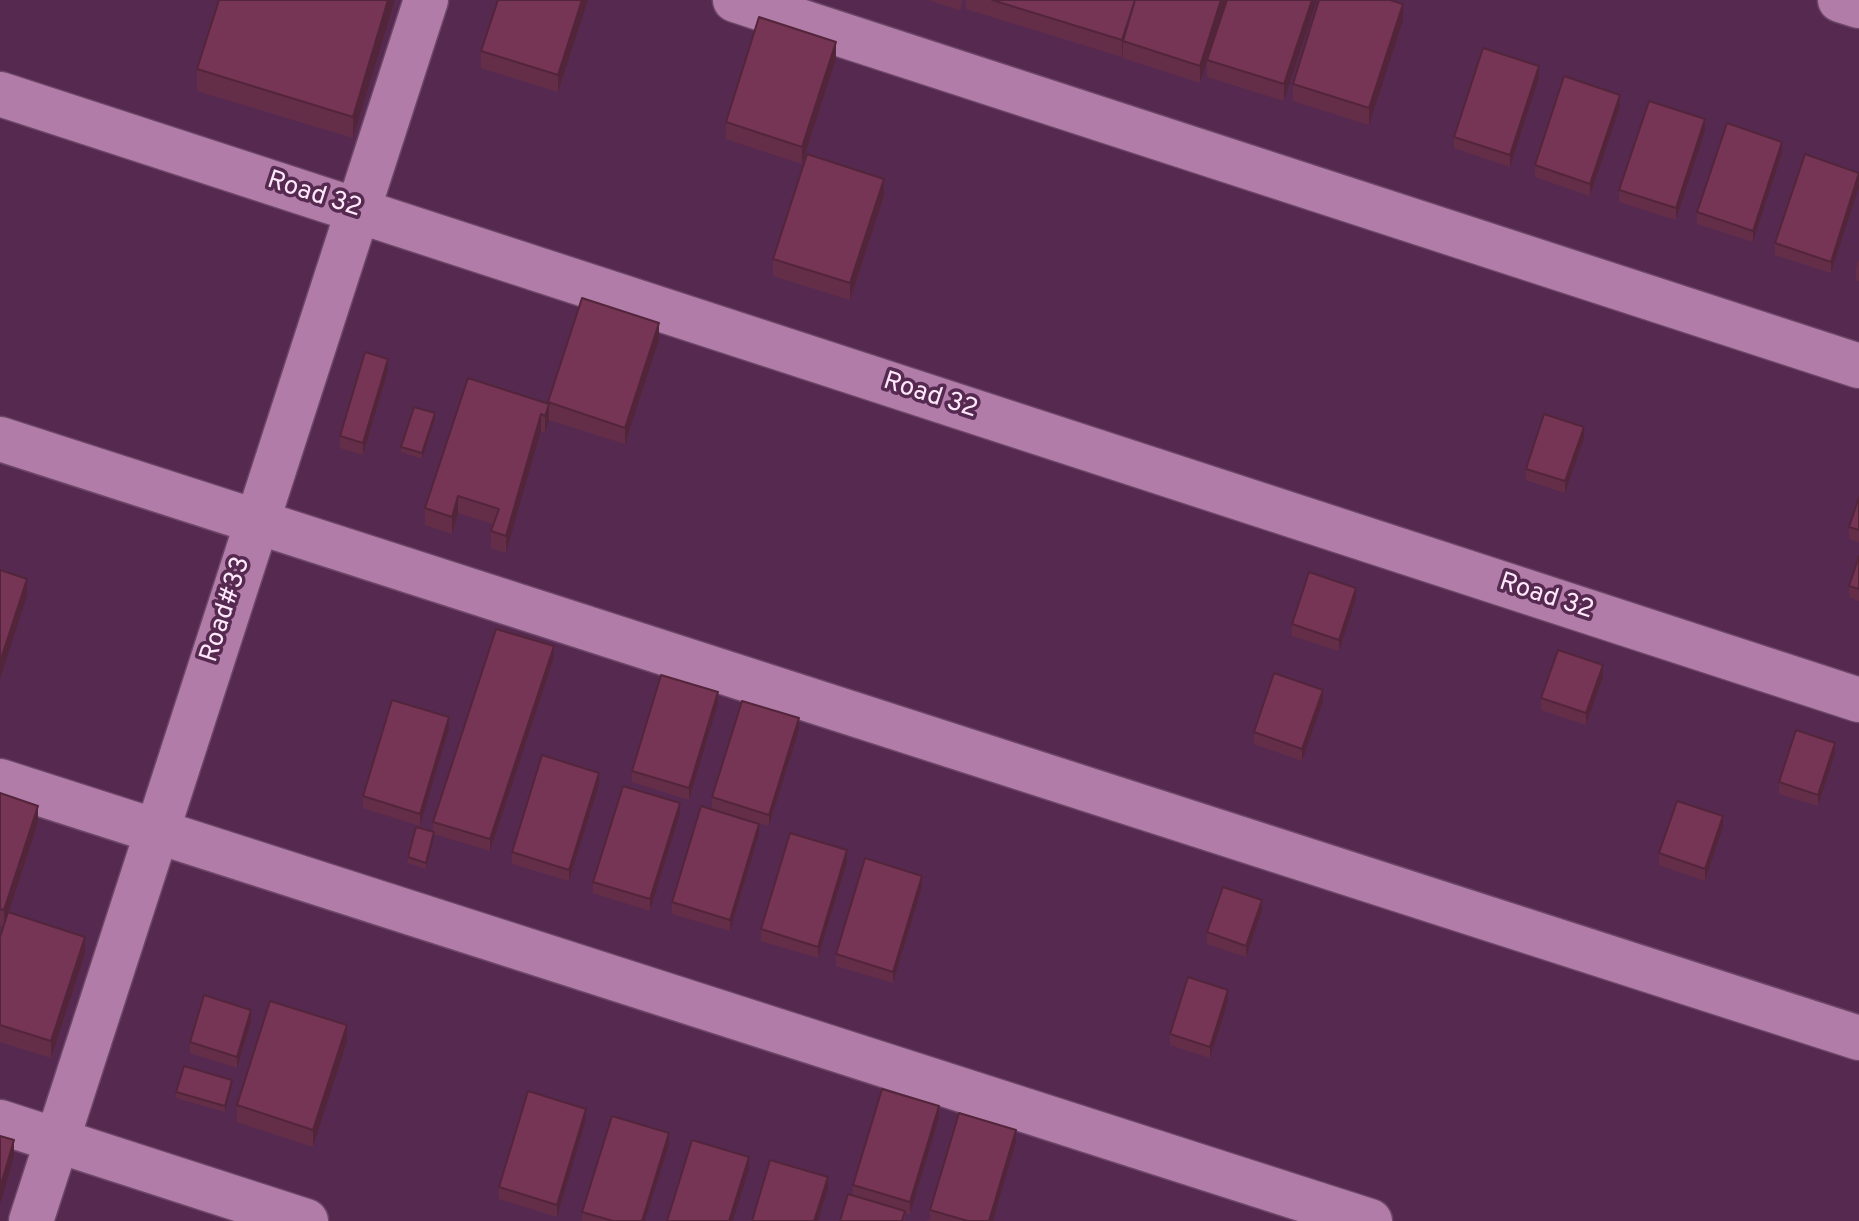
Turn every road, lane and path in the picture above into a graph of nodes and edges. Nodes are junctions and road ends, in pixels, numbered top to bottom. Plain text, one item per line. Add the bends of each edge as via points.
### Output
1 (426, 0) edge
2 (735, 0) edge
3 (1840, 0) edge
4 (1859, 6) edge
5 (0, 94) edge
6 (356, 210) junction
7 (1859, 366) edge
8 (0, 439) edge
9 (255, 522) junction
10 (1859, 700) edge
11 (0, 781) edge
12 (156, 832) junction
13 (1859, 1038) edge
14 (0, 1122) edge
15 (57, 1141) junction
16 (31, 1221) edge
17 (306, 1221) edge
18 (1370, 1221) edge

1 - 6 street, Road#33
2 - 7 street
3 - 4 street
5 - 6 street, Road 32
6 - 9 street, Road#33
6 - 10 street, Road 32
8 - 9 street
9 - 12 street, Road#33
9 - 13 street
11 - 12 street
12 - 15 street, Road#33
12 - 18 street
14 - 15 street
15 - 16 street, Road#33
15 - 17 street

